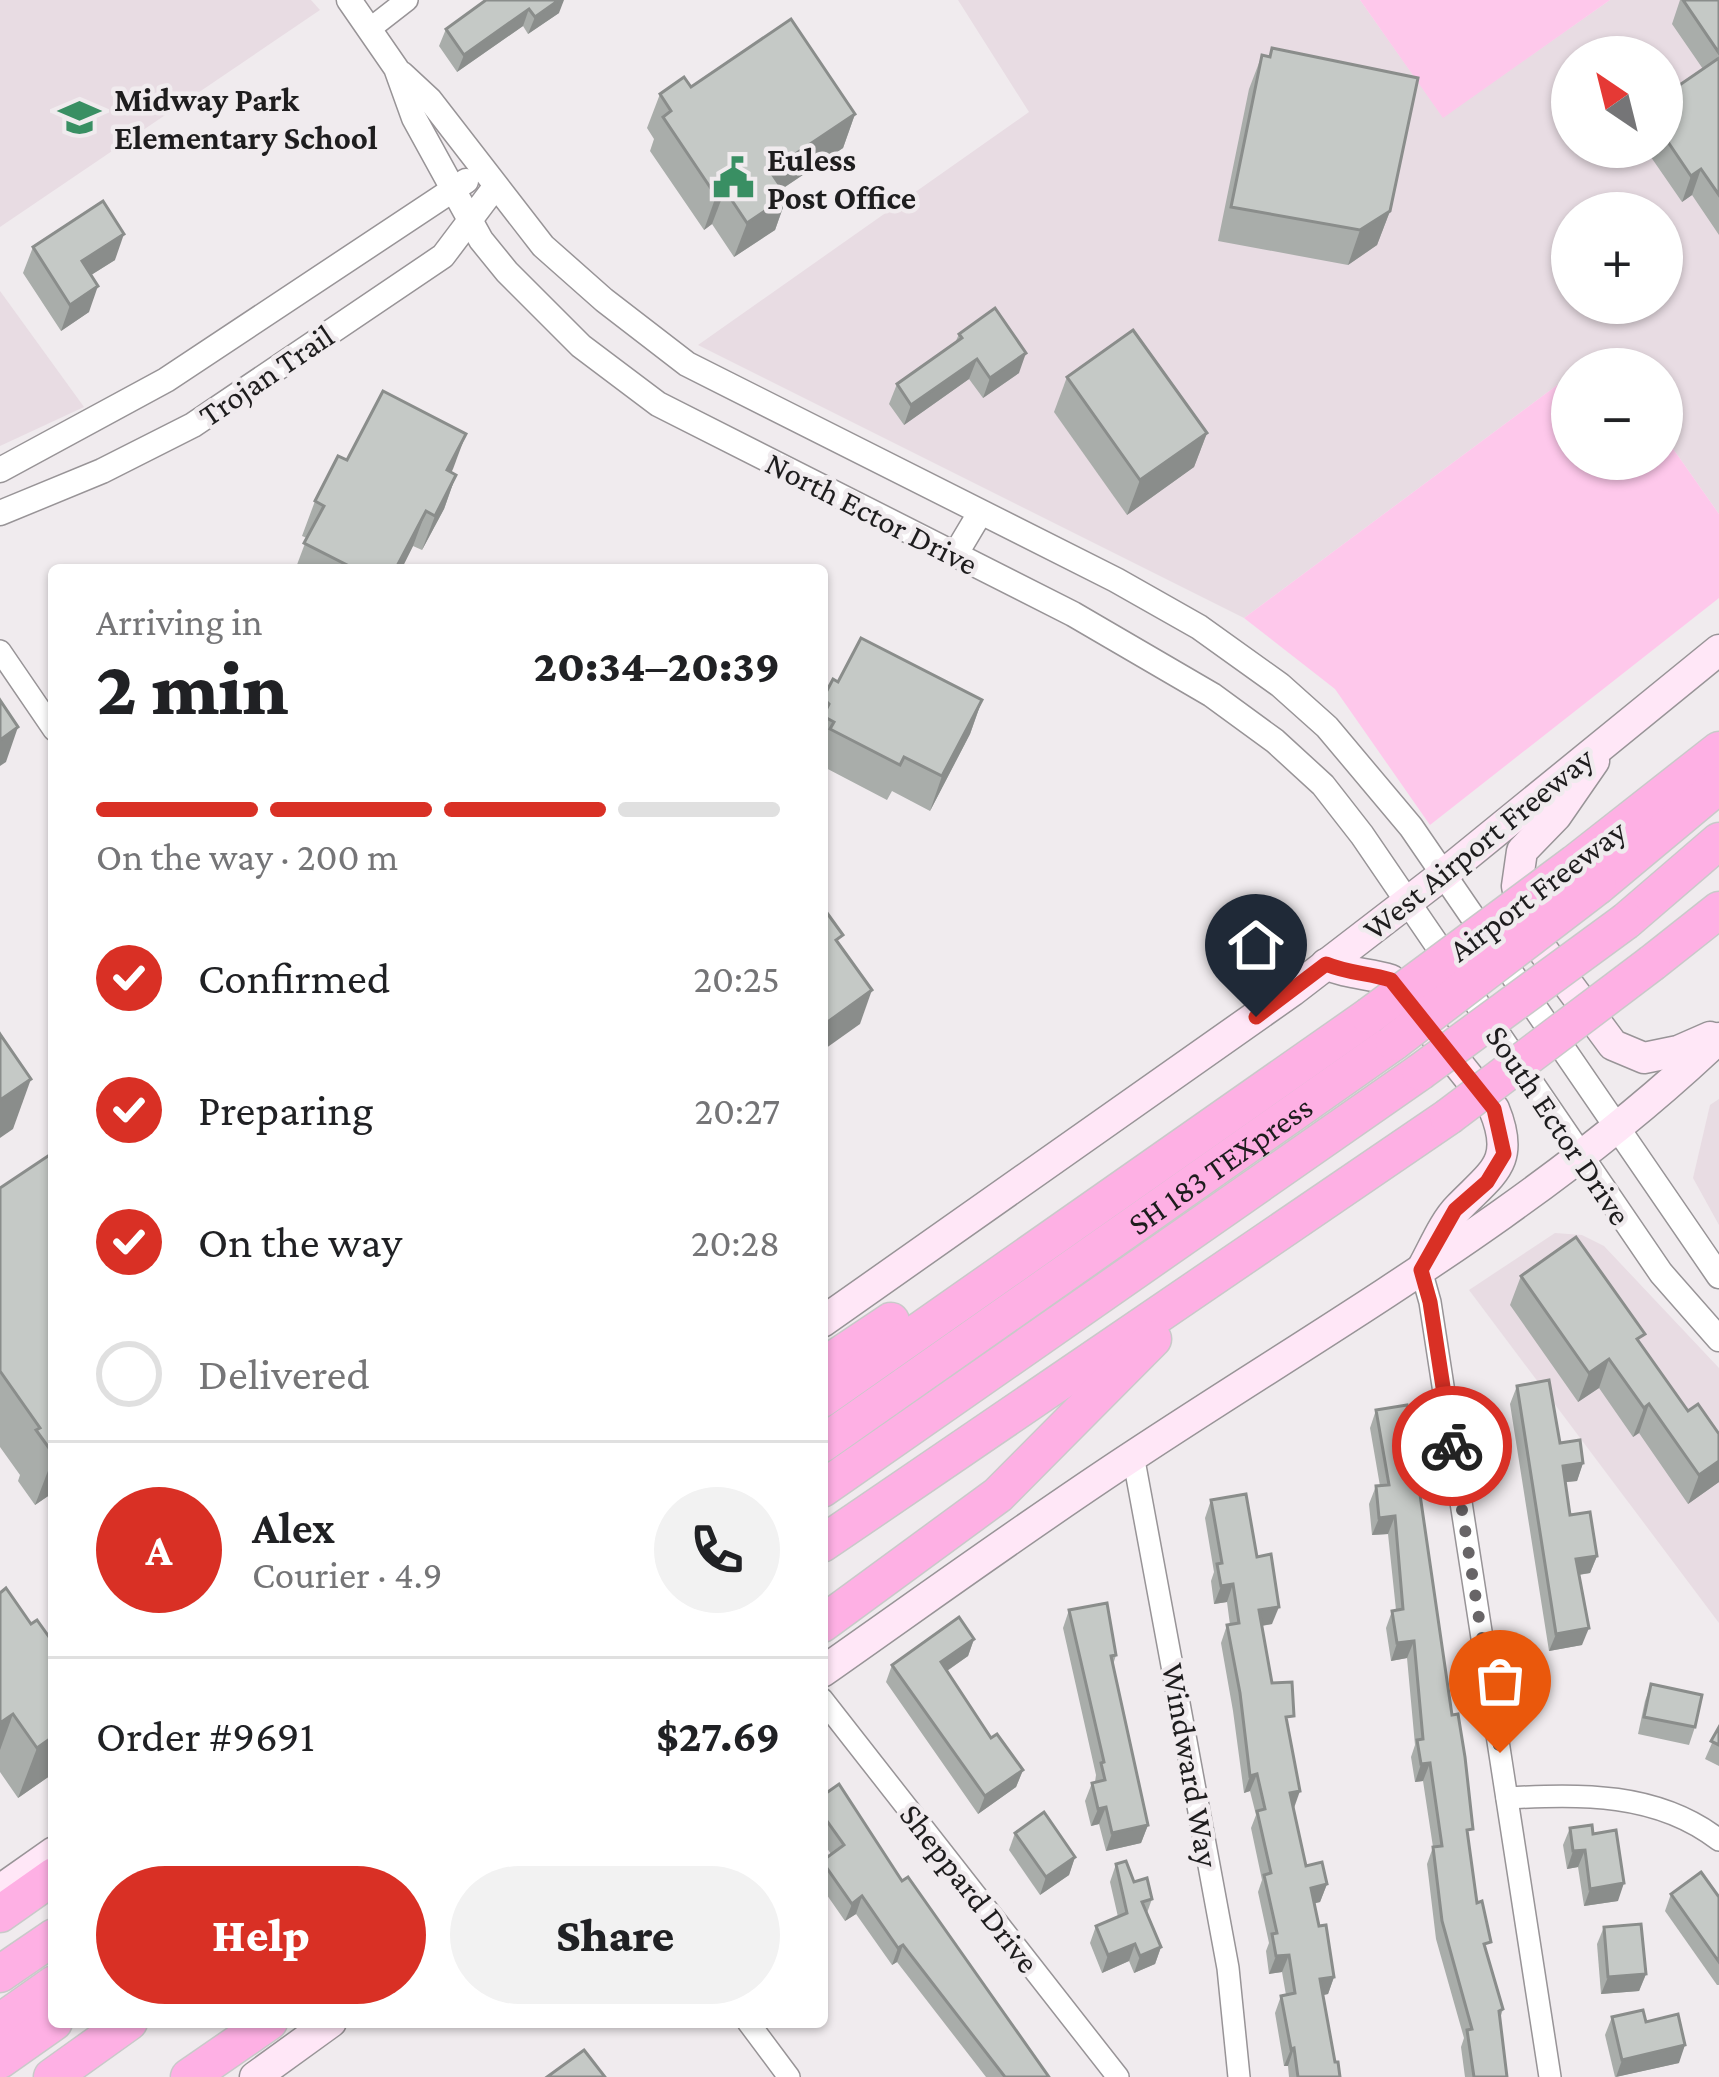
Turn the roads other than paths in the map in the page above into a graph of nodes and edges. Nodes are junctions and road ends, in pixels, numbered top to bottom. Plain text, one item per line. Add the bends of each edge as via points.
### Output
1 (349, 0) edge
2 (407, 0) edge
3 (371, 28) junction
4 (396, 68) junction
5 (489, 178) junction
6 (454, 189) junction
7 (471, 217) junction
8 (0, 470) edge
9 (0, 513) edge
10 (980, 513) junction
11 (955, 555) junction
12 (1719, 650) edge
13 (0, 651) edge
14 (48, 721) edge
15 (1615, 732) junction
16 (1719, 750) edge
17 (1719, 784) edge
18 (1719, 841) edge
19 (1444, 874) junction
20 (1587, 874) junction
21 (1408, 902) junction
22 (1719, 910) edge
23 (1326, 964) junction
24 (1382, 1029) junction
25 (1719, 1035) edge
26 (1616, 1129) junction
27 (1580, 1158) junction
28 (1421, 1270) junction
29 (1214, 1276) junction
30 (1719, 1276) edge
31 (828, 1318) edge
32 (1719, 1339) edge
33 (828, 1363) edge
34 (828, 1395) edge
35 (828, 1440) edge
36 (1133, 1455) junction
37 (828, 1485) edge
38 (828, 1540) edge
39 (828, 1620) edge
40 (828, 1668) edge
41 (828, 1708) edge
42 (1507, 1798) junction
43 (1719, 1840) edge
44 (48, 1856) edge
45 (48, 1880) edge
46 (0, 1890) edge
47 (0, 1914) edge
48 (48, 1941) edge
49 (0, 1975) edge
50 (48, 1988) edge
51 (0, 2022) edge
52 (48, 2026) edge
53 (121, 2028) edge
54 (259, 2028) edge
55 (324, 2028) edge
56 (752, 2028) edge
57 (0, 2060) edge
58 (52, 2077) edge
59 (189, 2077) edge
60 (255, 2077) edge
61 (789, 2077) edge
62 (1118, 2077) edge
63 (1239, 2077) edge
64 (1550, 2077) edge

1 - 3 street, North Ector Drive
2 - 3 street
3 - 4 street, North Ector Drive
4 - 5 street, North Ector Drive
4 - 6 street, North Ector Drive
5 - 6 street, Trojan Trail
5 - 7 street, Trojan Trail
5 - 10 street, North Ector Drive via 543,246 687,364
6 - 7 street, North Ector Drive
6 - 8 street, Trojan Trail via 166,380
7 - 9 street, Trojan Trail via 443,256 193,424
7 - 11 street, North Ector Drive via 507,272 565,332 658,404
10 - 11 street
10 - 19 street, North Ector Drive via 1199,627 1280,685 1358,759
11 - 21 street, North Ector Drive via 1073,614 1275,741 1323,785
12 - 15 main road, West Airport Freeway
13 - 14 street
15 - 19 main road, West Airport Freeway
15 - 25 main road via 1522,851 1517,886 1526,926 1613,1045 1644,1058
16 - 20 highway, Airport Freeway
17 - 20 highway
18 - 37 highway, SH 183 TEXpress, bridge via 1420,1072
19 - 21 main road, West Airport Freeway
19 - 26 street, South Ector Drive
20 - 24 highway, Airport Freeway, bridge
21 - 23 main road, West Airport Freeway
21 - 27 street, South Ector Drive
22 - 29 highway, bridge via 1448,1117
23 - 28 main road via 1391,980 1500,1125 1504,1154 1455,1210
23 - 31 main road, West Airport Freeway
24 - 33 highway via 1246,1079
24 - 34 highway, Airport Freeway
24 - 35 highway, SH 183 TEXpress
25 - 26 main road
26 - 27 main road
26 - 30 street, South Ector Drive
27 - 28 main road
27 - 32 street, South Ector Drive via 1660,1274
28 - 36 main road
28 - 42 street
29 - 38 highway
29 - 39 highway via 998,1495
36 - 40 main road
36 - 63 street, Windward Way via 1228,1968
41 - 62 street, Sheppard Drive
42 - 43 street via 1611,1796 1696,1824
42 - 64 street
44 - 46 main road
45 - 47 highway
48 - 49 highway
50 - 51 highway
52 - 57 highway
53 - 58 highway
54 - 59 highway
55 - 60 main road
56 - 61 street

